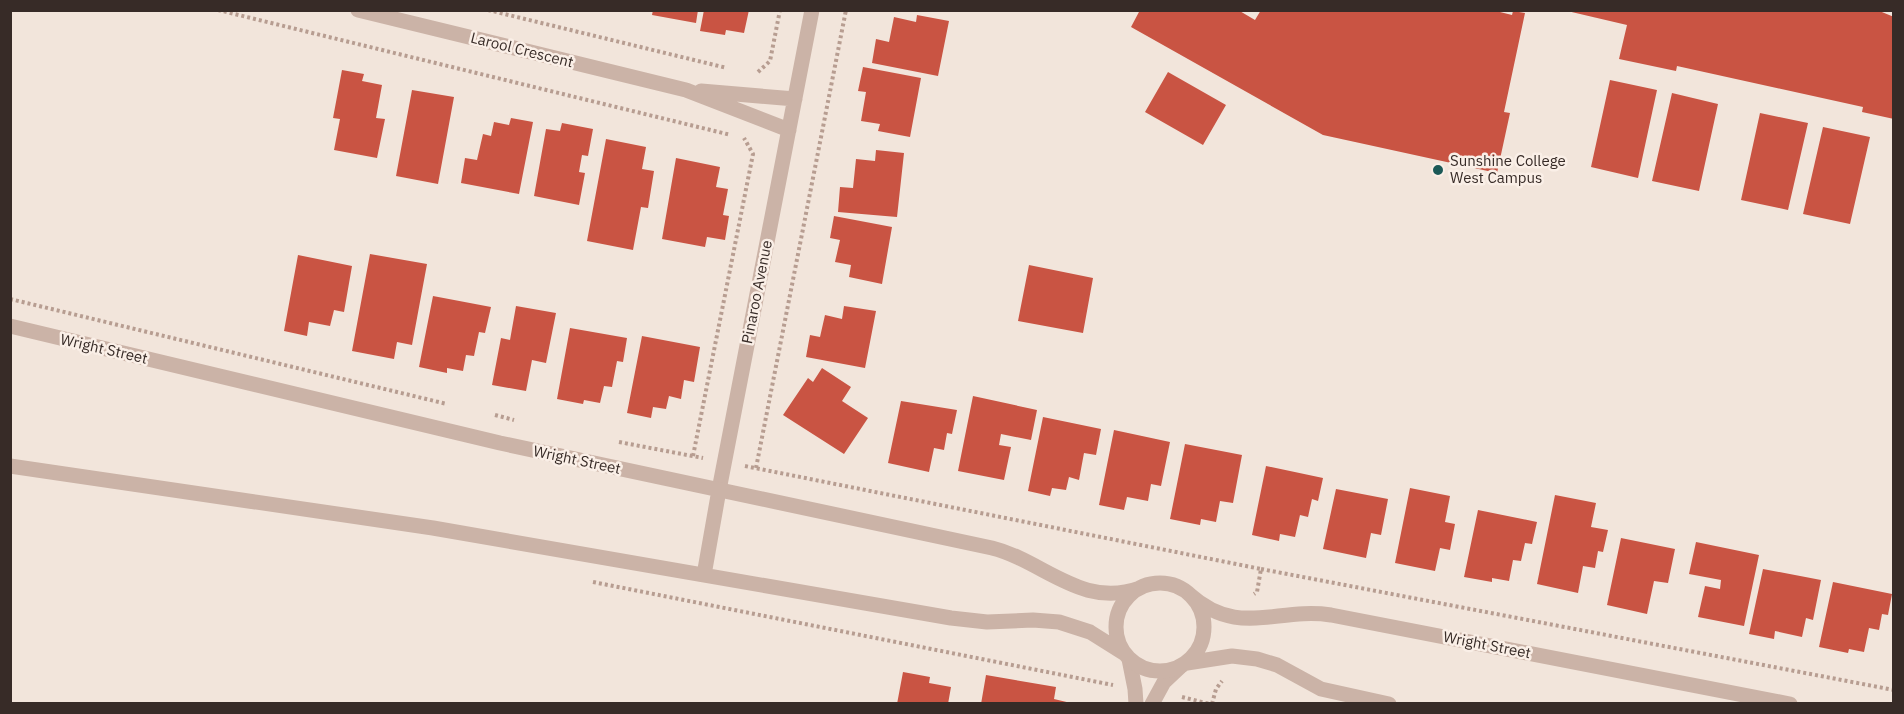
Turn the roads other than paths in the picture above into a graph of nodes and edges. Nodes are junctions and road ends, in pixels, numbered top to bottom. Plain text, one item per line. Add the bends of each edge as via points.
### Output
1 (357, 10) edge
2 (812, 10) edge
3 (686, 90) junction
4 (795, 99) junction
5 (789, 130) junction
6 (10, 326) edge
7 (10, 466) edge
8 (719, 490) junction
9 (704, 575) junction
10 (1140, 588) junction
11 (1190, 594) junction
12 (1127, 656) junction
13 (1184, 664) junction
14 (1136, 696) edge
15 (1155, 698) edge
16 (1389, 704) edge
17 (1790, 704) edge

1 - 3 street, Larool Crescent
2 - 4 street, Pinaroo Avenue
3 - 4 street, Larool Crescent
3 - 5 street, Larool Crescent
4 - 5 street, Pinaroo Avenue
5 - 8 street, Pinaroo Avenue
6 - 8 street, Wright Street via 500,443
7 - 9 street via 433,528
8 - 9 street, Pinaroo Avenue
8 - 10 street, Wright Street via 999,550 1087,590 1119,593
9 - 12 street via 951,618 1059,622 1098,636
10 - 11 street via 1171,584
10 - 12 street via 1124,602 1116,622 1119,644
11 - 13 street via 1201,610 1205,629 1199,648
11 - 17 street, Wright Street via 1211,610 1236,618 1331,615
12 - 13 street via 1154,671
12 - 14 street
13 - 15 street via 1164,682
13 - 16 street via 1232,656 1257,659 1321,689

